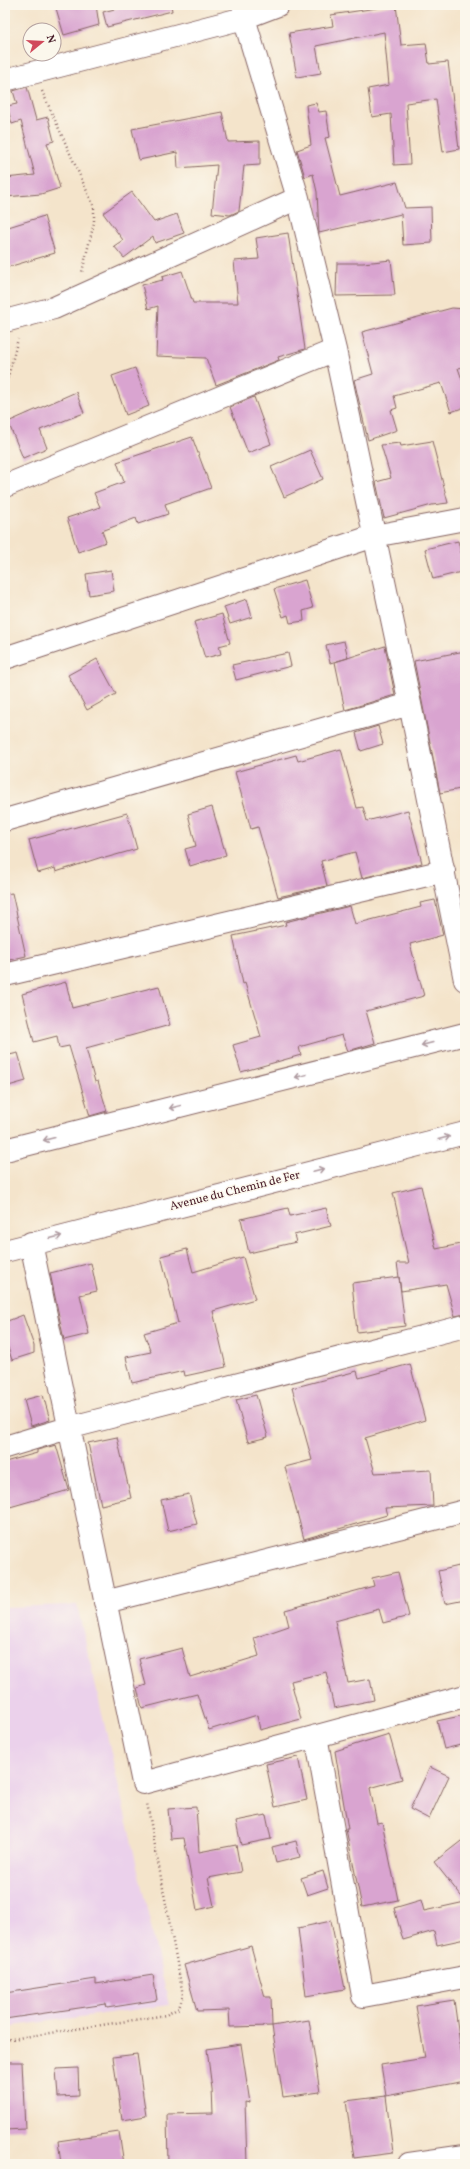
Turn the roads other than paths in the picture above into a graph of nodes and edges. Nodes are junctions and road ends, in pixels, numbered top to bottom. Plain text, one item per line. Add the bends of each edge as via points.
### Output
1 (278, 5) edge
2 (244, 12) edge
3 (5, 80) edge
4 (298, 198) junction
5 (14, 319) edge
6 (335, 350) junction
7 (5, 486) edge
8 (465, 519) edge
9 (374, 536) junction
10 (5, 658) edge
11 (410, 704) junction
12 (5, 820) edge
13 (444, 871) junction
14 (5, 975) edge
15 (465, 980) edge
16 (465, 1034) edge
17 (465, 1133) edge
18 (5, 1150) edge
19 (31, 1243) junction
20 (5, 1251) edge
21 (465, 1326) edge
22 (68, 1428) junction
23 (5, 1447) edge
24 (465, 1511) edge
25 (105, 1602) junction
26 (465, 1696) edge
27 (316, 1736) junction
28 (465, 1977) edge
29 (465, 2156) edge
30 (409, 2164) edge

1 - 2 street
2 - 3 street
2 - 4 street
4 - 5 street via 54,308
4 - 6 street
6 - 7 street
6 - 9 street
8 - 9 street
9 - 10 street
9 - 11 street
11 - 12 street
11 - 13 street
13 - 14 street
13 - 15 street
16 -> 18 street
19 -> 17 street, Avenue du Chemin de Fer
19 - 20 street, Avenue du Chemin de Fer
19 - 22 street
21 - 22 street
22 - 23 street
22 - 25 street
24 - 25 street
25 - 27 street via 143,1783
26 - 27 street
27 - 28 street via 363,1996
29 - 30 street

